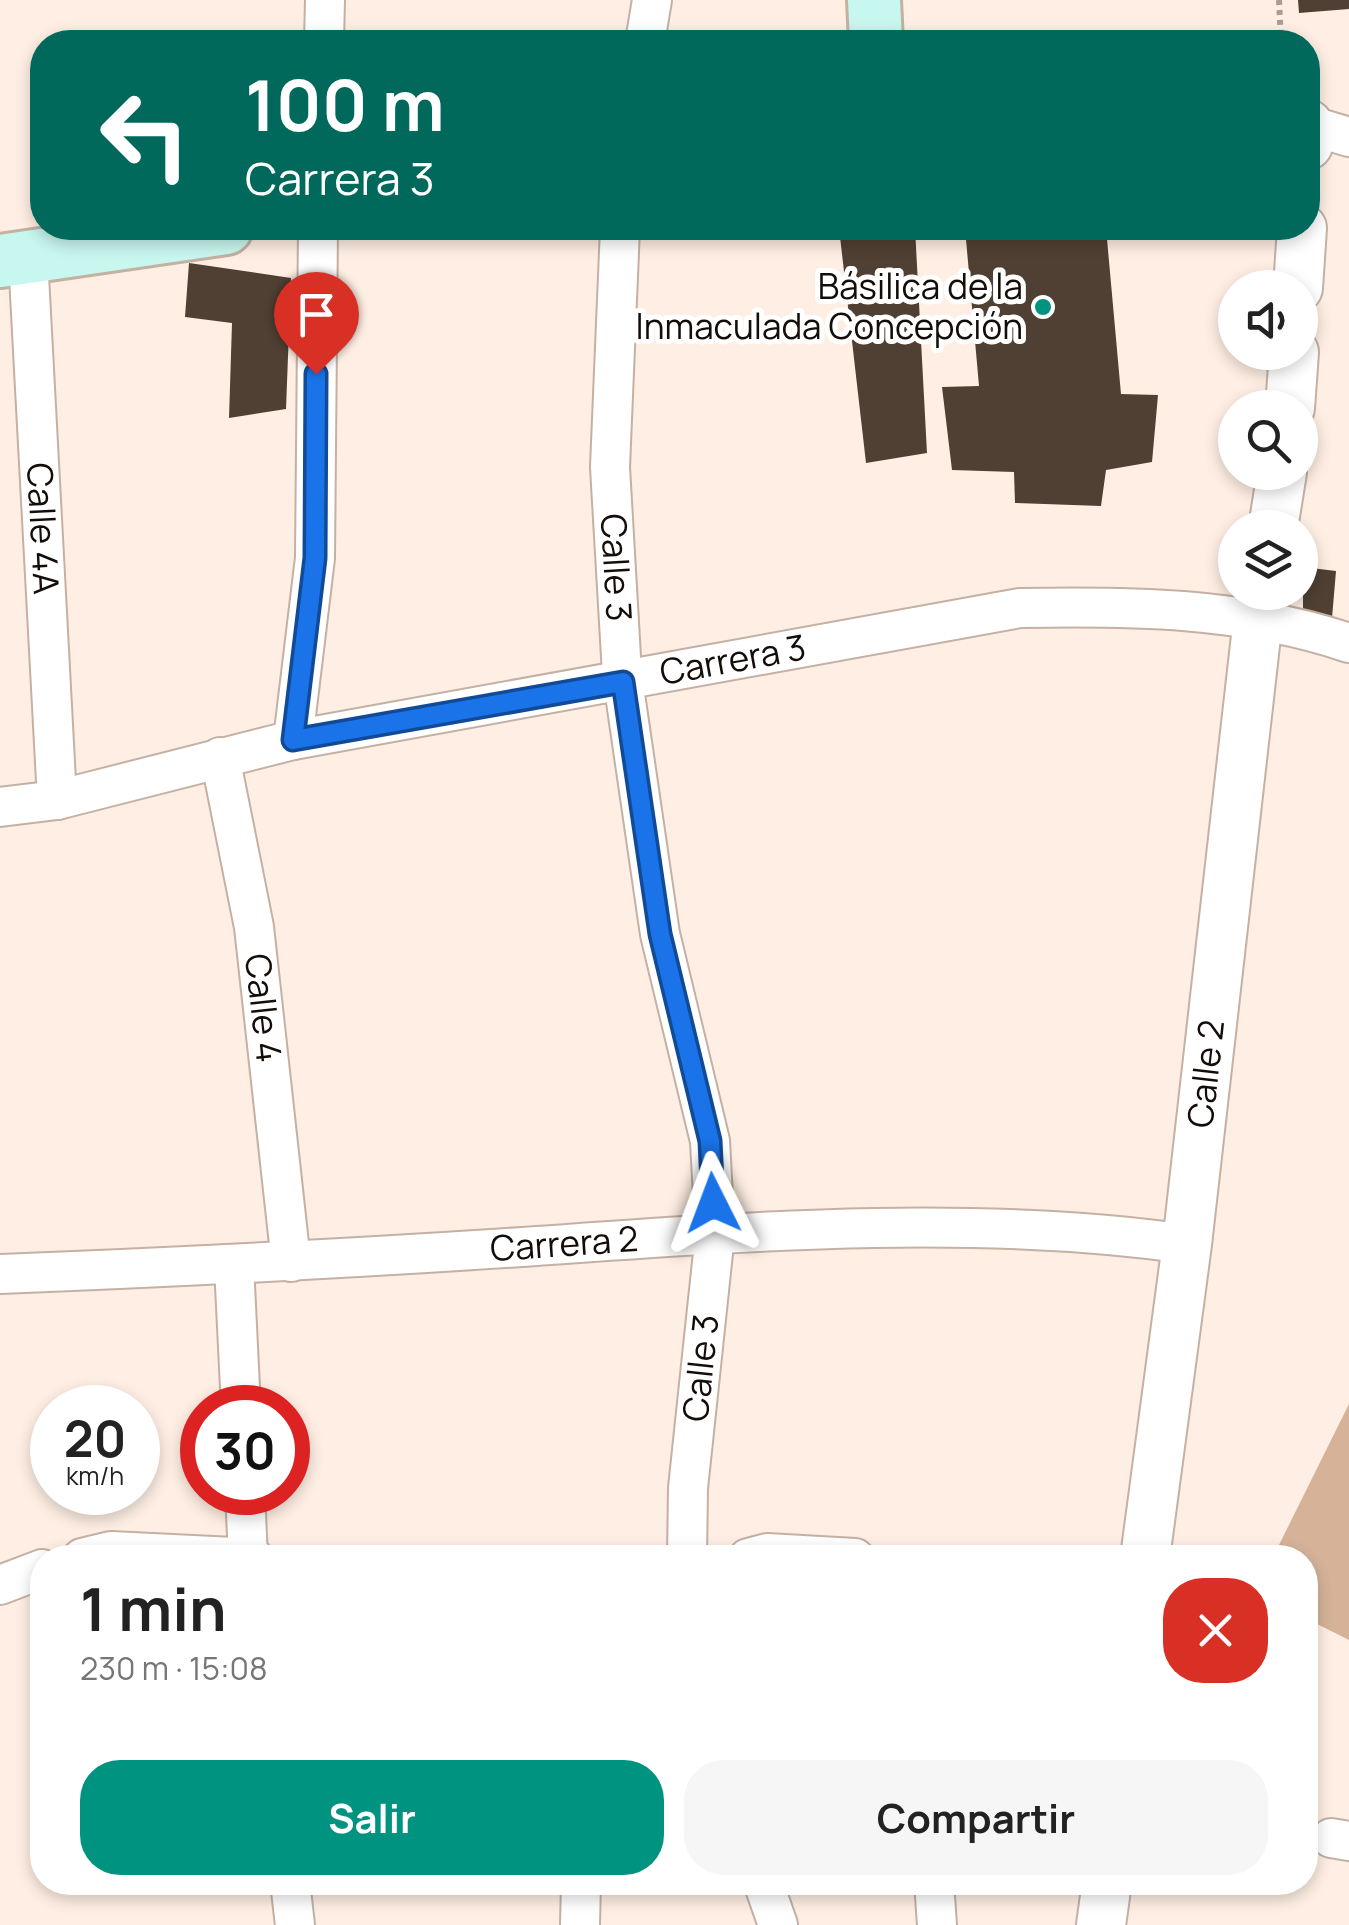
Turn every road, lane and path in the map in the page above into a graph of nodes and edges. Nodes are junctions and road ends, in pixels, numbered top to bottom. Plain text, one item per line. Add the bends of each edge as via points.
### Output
1 (325, 0) edge
2 (652, 0) edge
3 (874, 0) edge
4 (1279, 0) edge
5 (324, 30) edge
6 (646, 30) edge
7 (875, 30) edge
8 (1280, 30) edge
9 (1320, 128) edge
10 (1349, 137) edge
11 (144, 240) edge
12 (318, 240) edge
13 (619, 240) edge
14 (1301, 240) edge
15 (14, 259) edge
16 (1299, 270) edge
17 (1233, 610) edge
18 (1259, 610) edge
19 (1268, 610) edge
20 (1349, 644) edge
21 (623, 682) junction
22 (293, 740) junction
23 (220, 757) junction
24 (57, 800) junction
25 (0, 807) edge
26 (714, 1234) junction
27 (1187, 1244) junction
28 (291, 1262) junction
29 (234, 1265) junction
30 (0, 1274) edge
31 (240, 1385) edge
32 (247, 1515) edge
33 (249, 1545) edge
34 (688, 1545) edge
35 (1147, 1545) edge
36 (30, 1574) edge
37 (0, 1585) edge
38 (292, 1895) edge
39 (581, 1895) edge
40 (768, 1895) edge
41 (935, 1895) edge
42 (1105, 1895) edge
43 (295, 1925) edge
44 (580, 1925) edge
45 (778, 1925) edge
46 (938, 1925) edge
47 (1101, 1925) edge

1 - 5 street
2 - 6 street
3 - 7 main road
4 - 8 path
9 - 10 street
11 - 15 main road
12 - 22 street via 315,558
13 - 21 street, Calle 3 via 610,467
14 - 16 street
15 - 24 street, Calle 4A
17 - 21 street, Carrera 3 via 1020,608
18 - 27 street, Calle 2
19 - 20 street, Carrera 3
21 - 22 street, Carrera 3
21 - 26 street, Calle 3 via 660,934 710,1141
22 - 23 street, Carrera 3
23 - 24 street, Carrera 3
23 - 28 street, Calle 4 via 254,927
24 - 25 street, Carrera 3
26 - 27 street, Carrera 2 via 990,1226
26 - 28 street, Carrera 2
26 - 34 street, Calle 3
27 - 35 street, Calle 2
28 - 29 street, Carrera 2
29 - 30 street, Carrera 2
29 - 31 street
32 - 33 street
36 - 37 street
38 - 43 street
39 - 44 street
40 - 45 street
41 - 46 street
42 - 47 street

